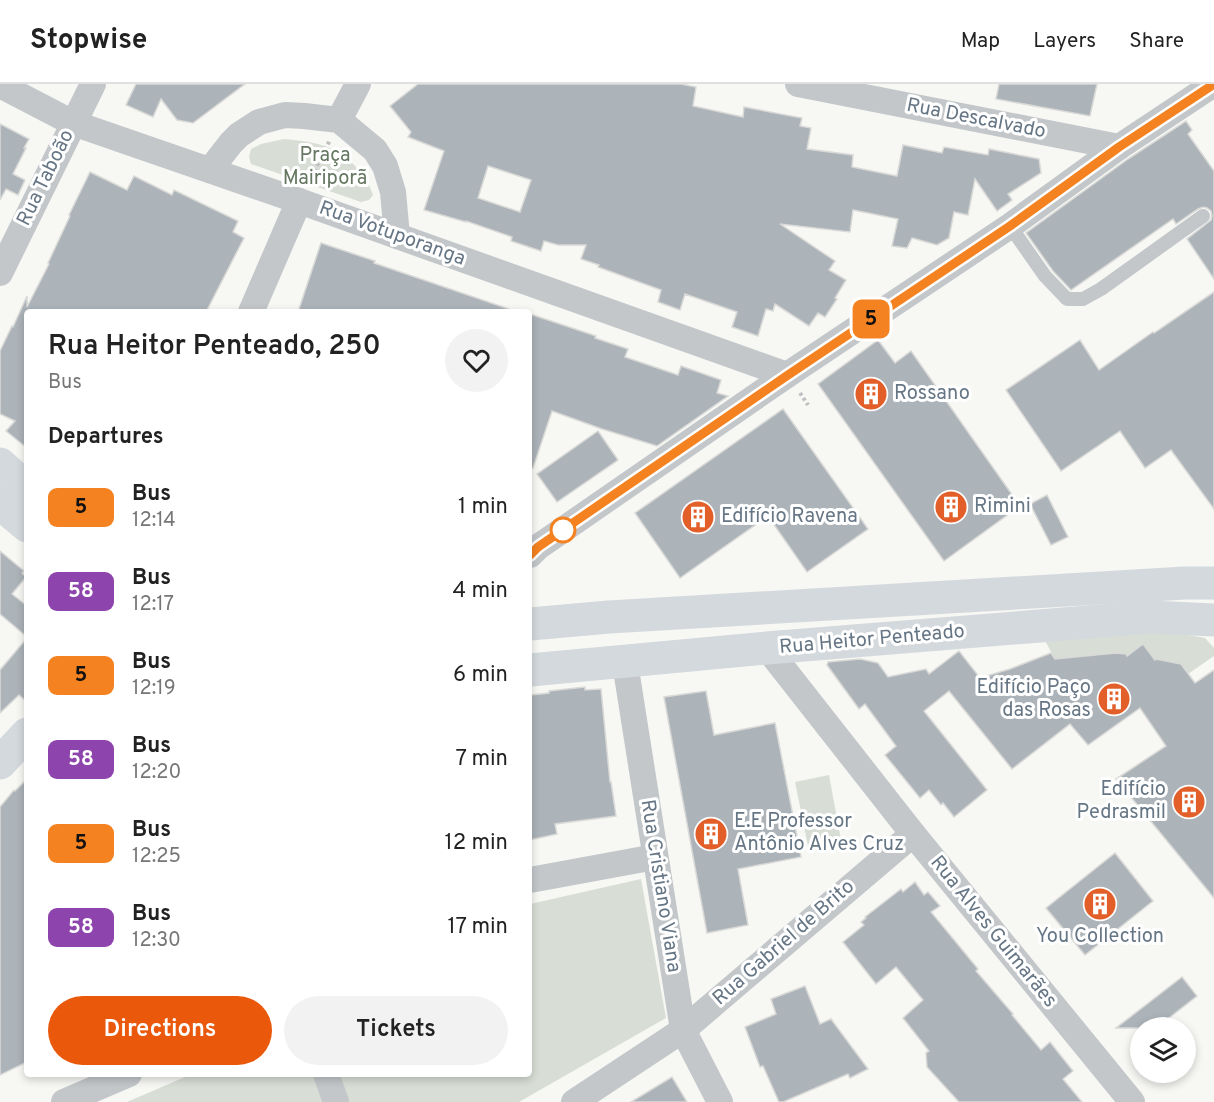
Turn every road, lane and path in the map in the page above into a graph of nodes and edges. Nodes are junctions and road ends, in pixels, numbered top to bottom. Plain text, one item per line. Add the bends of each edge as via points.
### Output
1 (93, 84) edge
2 (358, 84) edge
3 (798, 84) edge
4 (1214, 84) edge
5 (0, 85) edge
6 (339, 120) junction
7 (73, 123) junction
8 (1119, 147) junction
9 (210, 170) junction
10 (299, 201) junction
11 (1203, 216) dead end
12 (1010, 226) junction
13 (397, 236) junction
14 (0, 273) edge
15 (251, 309) edge
16 (788, 375) junction
17 (0, 464) edge
18 (24, 485) edge
19 (0, 502) edge
20 (24, 523) edge
21 (532, 549) edge
22 (1204, 581) edge
23 (1214, 620) edge
24 (532, 624) edge
25 (767, 648) junction
26 (624, 663) junction
27 (532, 670) edge
28 (24, 737) edge
29 (0, 763) edge
30 (913, 834) junction
31 (655, 857) junction
32 (532, 880) edge
33 (683, 1030) junction
34 (122, 1077) edge
35 (327, 1077) edge
36 (64, 1102) edge
37 (336, 1102) edge
38 (574, 1102) edge
39 (720, 1102) edge
40 (1132, 1102) edge

1 - 7 street, Rua Taboão
2 - 6 street
3 - 8 street, Rua Descalvado
4 - 8 street
5 - 7 street, Rua Votuporanga
6 - 9 street via 285,115 259,122 239,135
6 - 10 path
6 - 13 street via 375,150 385,166 393,192
7 - 9 street, Rua Votuporanga
7 - 14 street, Rua Taboão
8 - 12 street
9 - 10 street, Rua Votuporanga
10 - 13 street, Rua Votuporanga
10 - 15 street
11 - 12 lane via 1083,299 1067,298 1045,276
12 - 16 street
13 - 16 street, Rua Votuporanga
16 - 21 street
17 - 18 main road
19 - 20 main road
22 - 24 main road, Rua Heitor Penteado
23 - 25 main road, Rua Heitor Penteado via 1150,617
25 - 26 main road, Rua Heitor Penteado
25 - 30 street, Rua Alves Guimarães
26 - 27 main road, Rua Heitor Penteado
26 - 31 street, Rua Cristiano Viana
28 - 29 main road
30 - 33 street, Rua Gabriel de Brito
30 - 40 street, Rua Alves Guimarães
31 - 32 street
31 - 33 street, Rua Cristiano Viana
33 - 38 street, Rua Gabriel de Brito
33 - 39 street, Rua Cristiano Viana
34 - 36 street
35 - 37 street

